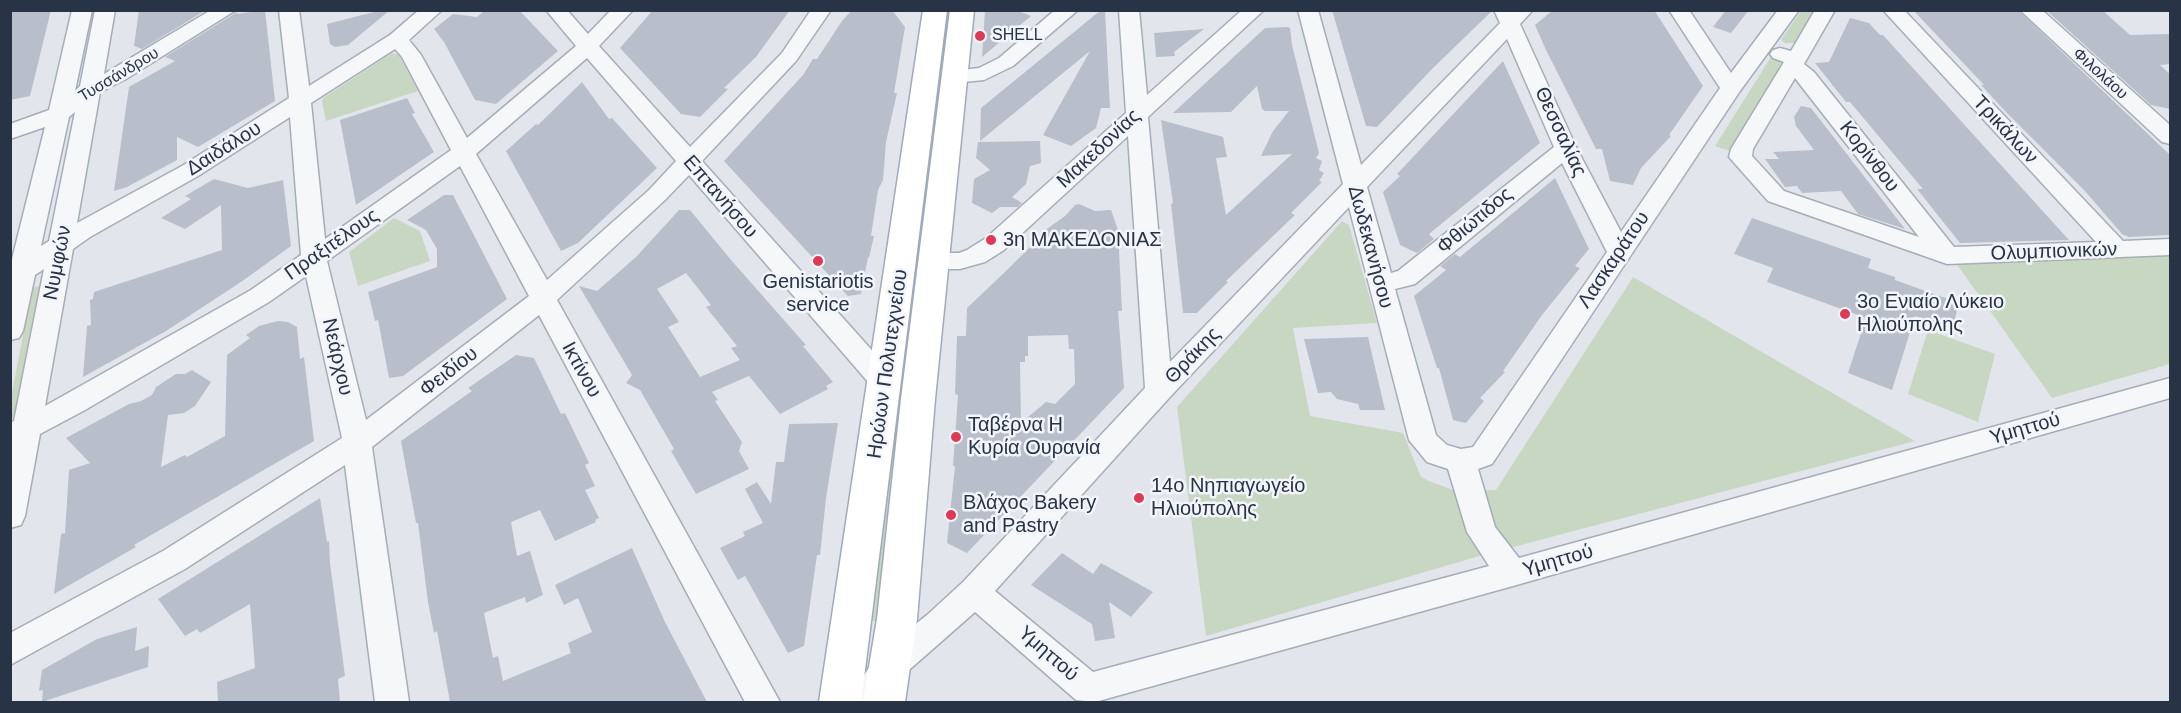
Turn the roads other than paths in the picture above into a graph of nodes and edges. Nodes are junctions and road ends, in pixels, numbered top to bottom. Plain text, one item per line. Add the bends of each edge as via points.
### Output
1 (81, 10) edge
2 (105, 10) edge
3 (226, 10) edge
4 (289, 10) edge
5 (432, 10) edge
6 (556, 10) edge
7 (622, 10) edge
8 (821, 10) edge
9 (962, 10) edge
10 (1068, 10) edge
11 (1129, 10) edge
12 (1254, 10) edge
13 (1308, 10) edge
14 (1679, 10) edge
15 (1789, 10) edge
16 (1825, 10) edge
17 (1877, 10) edge
18 (1893, 10) edge
19 (2030, 10) edge
20 (930, 15) edge
21 (1512, 15) edge
22 (397, 39) junction
23 (588, 46) junction
24 (1762, 47) junction
25 (1795, 62) junction
26 (954, 77) junction
27 (1731, 88) junction
28 (90, 89) junction
29 (300, 101) junction
30 (1138, 113) junction
31 (59, 114) junction
32 (10, 132) edge
33 (2170, 137) edge
34 (1566, 149) junction
35 (463, 153) junction
36 (689, 162) junction
37 (1353, 186) junction
38 (62, 244) junction
39 (2170, 247) edge
40 (2107, 249) junction
41 (1619, 252) junction
42 (1942, 256) junction
43 (314, 258) junction
44 (933, 261) junction
45 (17, 276) edge
46 (1380, 284) junction
47 (542, 299) junction
48 (10, 331) edge
49 (885, 383) junction
50 (2170, 388) edge
51 (1159, 391) junction
52 (19, 432) edge
53 (357, 443) junction
54 (1461, 461) junction
55 (10, 516) edge
56 (1514, 573) junction
57 (974, 592) junction
58 (10, 650) edge
59 (887, 684) edge
60 (1096, 696) edge
61 (392, 702) edge
62 (763, 702) edge
63 (840, 702) edge
64 (866, 702) edge

1 - 31 street, Νυμφών
2 - 28 street, Νυμφών
3 - 28 street, Τυσσάνδρου
4 - 29 street, Νεάρχου
5 - 22 street, Δαιδάλου
6 - 23 street, Επτανήσου
7 - 23 street, Πραξιτέλους
8 - 36 street, Φειδίου via 789,57
9 - 26 main road, Ηρώων Πολυτεχνείου
10 - 26 street via 1006,62 984,74
11 - 30 street
12 - 30 street, Μακεδονίας
13 - 37 street, Δωδεκανήσου
14 - 27 street
15 - 24 street, Λασκαράτου
16 - 25 street
17 - 40 street, Τρικάλων
18 - 40 street, Τρικάλων
19 - 33 street, Φιλολάου
20 - 49 main road, Ηρώων Πολυτεχνείου
21 - 34 street, Θεσσαλίας
21 - 37 street, Θράκης
22 - 29 street, Δαιδάλου
22 - 35 street, Ικτίνου via 411,55
23 - 35 street, Πραξιτέλους
23 - 36 street, Επτανήσου
24 - 25 street
24 - 27 street, Λασκαράτου
25 - 42 street, Κορίνθου
25 - 42 street via 1740,157 1776,196
26 - 44 main road, Ηρώων Πολυτεχνείου
27 - 41 street, Λασκαράτου
28 - 31 street, Τυσσάνδρου
28 - 38 street, Νυμφών
29 - 38 street, Δαιδάλου via 190,171
29 - 43 street, Νεάρχου
30 - 44 street, Μακεδονίας via 995,244 960,261
30 - 51 street
31 - 32 street, Τυσσάνδρου
31 - 45 street, Νυμφών
34 - 41 street, Θεσσαλίας
34 - 46 street, Φθιώτιδος via 1406,278
35 - 43 street, Πραξιτέλους
35 - 47 street, Ικτίνου
36 - 47 street, Φειδίου
36 - 49 street, Επτανήσου
37 - 46 street, Δωδεκανήσου
37 - 51 street, Θράκης
38 - 45 street, Δαιδάλου
38 - 52 street, Νυμφών
39 - 40 street, Ολυμπιονικών
40 - 42 street, Ολυμπιονικών
41 - 54 street, Λασκαράτου via 1482,456
43 - 52 street, Πραξιτέλους via 260,296
43 - 53 street, Νεάρχου
44 - 59 main road, Ηρώων Πολυτεχνείου
45 - 48 street, Νυμφών
46 - 54 street, Δωδεκανήσου via 1423,440 1437,454
47 - 53 street, Φειδίου
47 - 62 street, Ικτίνου
49 - 63 main road, Ηρώων Πολυτεχνείου
50 - 56 street, Υμηττού
51 - 57 street, Θράκης
52 - 55 street, Νυμφών
53 - 58 street, Φειδίου via 174,560
53 - 61 street, Νεάρχου
54 - 56 street via 1482,532
56 - 60 street, Υμηττού
57 - 59 street, Θράκης
57 - 60 street, Υμηττού
59 - 64 street, Θράκης

